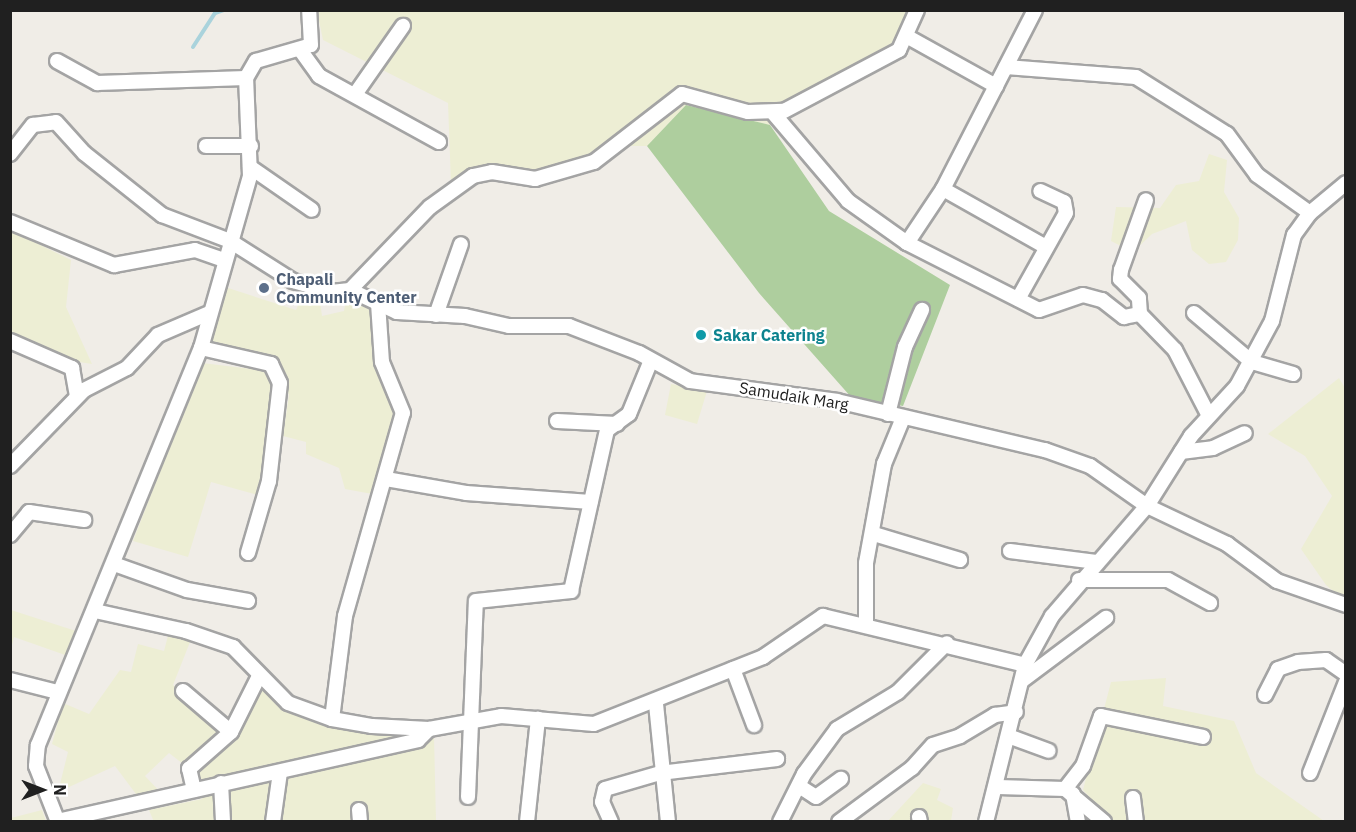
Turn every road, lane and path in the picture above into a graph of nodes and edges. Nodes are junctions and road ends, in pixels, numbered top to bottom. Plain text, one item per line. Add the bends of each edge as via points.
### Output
1 (309, 10) edge
2 (917, 10) edge
3 (1035, 10) edge
4 (403, 26) dead end
5 (908, 37) junction
6 (301, 51) junction
7 (57, 62) dead end
8 (1006, 67) junction
9 (246, 78) junction
10 (996, 86) junction
11 (356, 93) junction
12 (774, 114) junction
13 (440, 142) dead end
14 (206, 146) dead end
15 (250, 146) junction
16 (10, 154) edge
17 (250, 167) junction
18 (1346, 183) edge
19 (943, 189) junction
20 (1040, 191) dead end
21 (1146, 200) dead end
22 (312, 210) dead end
23 (1310, 213) junction
24 (10, 222) edge
25 (230, 241) junction
26 (907, 243) junction
27 (461, 244) dead end
28 (1046, 247) junction
29 (224, 260) junction
30 (350, 290) junction
31 (1018, 299) junction
32 (378, 304) junction
33 (922, 310) dead end
34 (209, 313) junction
35 (1194, 313) dead end
36 (1140, 314) junction
37 (436, 315) junction
38 (10, 341) edge
39 (201, 348) junction
40 (651, 360) junction
41 (1252, 362) junction
42 (1293, 374) dead end
43 (77, 395) junction
44 (888, 414) junction
45 (1209, 416) junction
46 (903, 418) junction
47 (557, 421) dead end
48 (617, 424) junction
49 (1245, 433) dead end
50 (1181, 452) junction
51 (10, 466) edge
52 (386, 479) junction
53 (591, 502) junction
54 (1147, 506) junction
55 (84, 520) dead end
56 (874, 534) junction
57 (10, 535) edge
58 (1010, 551) dead end
59 (248, 553) dead end
60 (960, 560) dead end
61 (1096, 562) junction
62 (114, 564) junction
63 (1079, 580) junction
64 (248, 601) dead end
65 (1210, 603) dead end
66 (1346, 605) edge
67 (95, 611) junction
68 (1106, 618) dead end
69 (866, 625) junction
70 (947, 643) junction
71 (1025, 665) junction
72 (733, 669) junction
73 (1346, 674) edge
74 (259, 676) junction
75 (10, 680) edge
76 (1023, 680) junction
77 (1346, 682) edge
78 (183, 691) dead end
79 (57, 692) junction
80 (1265, 695) dead end
81 (656, 704) junction
82 (1016, 712) junction
83 (332, 719) junction
84 (538, 719) junction
85 (754, 725) dead end
86 (467, 726) junction
87 (429, 729) junction
88 (231, 732) junction
89 (1203, 736) dead end
90 (1011, 737) junction
91 (1049, 751) dead end
92 (777, 759) dead end
93 (280, 772) junction
94 (660, 773) junction
95 (1310, 773) dead end
96 (841, 778) dead end
97 (221, 783) junction
98 (799, 786) junction
99 (998, 787) junction
100 (194, 790) junction
101 (1069, 792) junction
102 (468, 797) dead end
103 (1133, 798) dead end
104 (852, 817) edge
105 (58, 821) edge
106 (223, 822) edge
107 (273, 822) edge
108 (527, 822) edge
109 (611, 822) edge
110 (668, 822) edge
111 (780, 822) edge
112 (838, 822) edge
113 (986, 822) edge
114 (1078, 822) edge
115 (1104, 822) edge
116 (1136, 822) edge

1 - 6 street via 311,45
2 - 5 street
3 - 8 street
4 - 11 street
5 - 10 street
5 - 12 street via 881,64
6 - 9 street via 276,51 256,62
6 - 11 street via 319,76
7 - 9 street via 97,83
8 - 10 street
8 - 23 street via 1136,77 1227,134 1257,175
9 - 15 street
10 - 19 street
11 - 13 street
12 - 26 street via 848,201
12 - 30 street via 682,94 594,162 535,179 492,172 473,176 430,207
14 - 15 street
15 - 17 street
16 - 25 street, Samudaik Marg via 33,125 56,122 84,153 162,215
17 - 22 street
17 - 25 street
18 - 23 street
19 - 26 street
19 - 28 street
20 - 28 street via 1066,207
21 - 36 street via 1120,279 1138,298
23 - 41 street via 1294,235 1272,321
24 - 29 street via 114,265 195,250
25 - 29 street
25 - 30 street, Samudaik Marg via 293,281 331,292
26 - 31 street
27 - 37 street
28 - 31 street
29 - 34 street
30 - 32 street, Samudaik Marg
31 - 36 street via 1039,310 1083,295 1102,300 1124,317
32 - 37 street, Samudaik Marg via 397,312
32 - 52 street via 382,362 403,413
33 - 44 street via 905,348
34 - 39 street
34 - 43 street via 158,335 127,368
35 - 41 street
36 - 45 street via 1175,350
37 - 40 street, Samudaik Marg via 509,326 569,326
38 - 43 street via 72,368
39 - 59 street via 271,364 280,383 270,481
39 - 62 street
40 - 44 street, Samudaik Marg via 690,381 837,401
40 - 48 street via 629,414
41 - 42 street
41 - 45 street
43 - 51 street via 68,413
44 - 46 street, Samudaik Marg
45 - 50 street
46 - 54 street, Samudaik Marg via 988,434 1081,463
46 - 56 street via 884,464
47 - 48 street
48 - 53 street via 607,430
49 - 50 street via 1213,448
50 - 54 street
52 - 53 street via 466,493
52 - 83 street via 345,616
53 - 86 street via 572,591 476,601
54 - 61 street
54 - 66 street, Samudaik Marg via 1227,543 1277,581
55 - 57 street via 29,512
56 - 60 street
56 - 69 street via 866,563
58 - 61 street
61 - 63 street
62 - 64 street via 187,590
62 - 67 street
63 - 65 street via 1168,580
63 - 71 street
67 - 74 street via 186,631 233,647
67 - 79 street
68 - 76 street
69 - 70 street
69 - 72 street via 817,618 763,657
70 - 71 street
70 - 98 street via 898,692 837,729
71 - 76 street
72 - 81 street
72 - 85 street
73 - 80 street via 1326,660 1298,662 1278,669
74 - 83 street via 288,703
74 - 88 street
75 - 79 street
76 - 82 street
77 - 95 street
78 - 88 street
79 - 105 street via 36,766
81 - 84 street via 594,724
81 - 94 street
82 - 90 street
82 - 104 street via 995,715 960,736 933,745 912,768
83 - 87 street
84 - 86 street via 501,716
84 - 108 street
86 - 87 street
86 - 102 street
87 - 93 street via 418,740
88 - 100 street via 189,769
89 - 101 street via 1101,716
90 - 91 street
90 - 99 street
92 - 94 street
93 - 97 street
93 - 107 street
94 - 109 street via 603,791
94 - 110 street
96 - 98 street via 816,796
97 - 100 street
97 - 106 street
98 - 111 street
99 - 101 street
99 - 113 street
100 - 105 street
101 - 114 street
101 - 115 street
103 - 116 street
104 - 112 street

